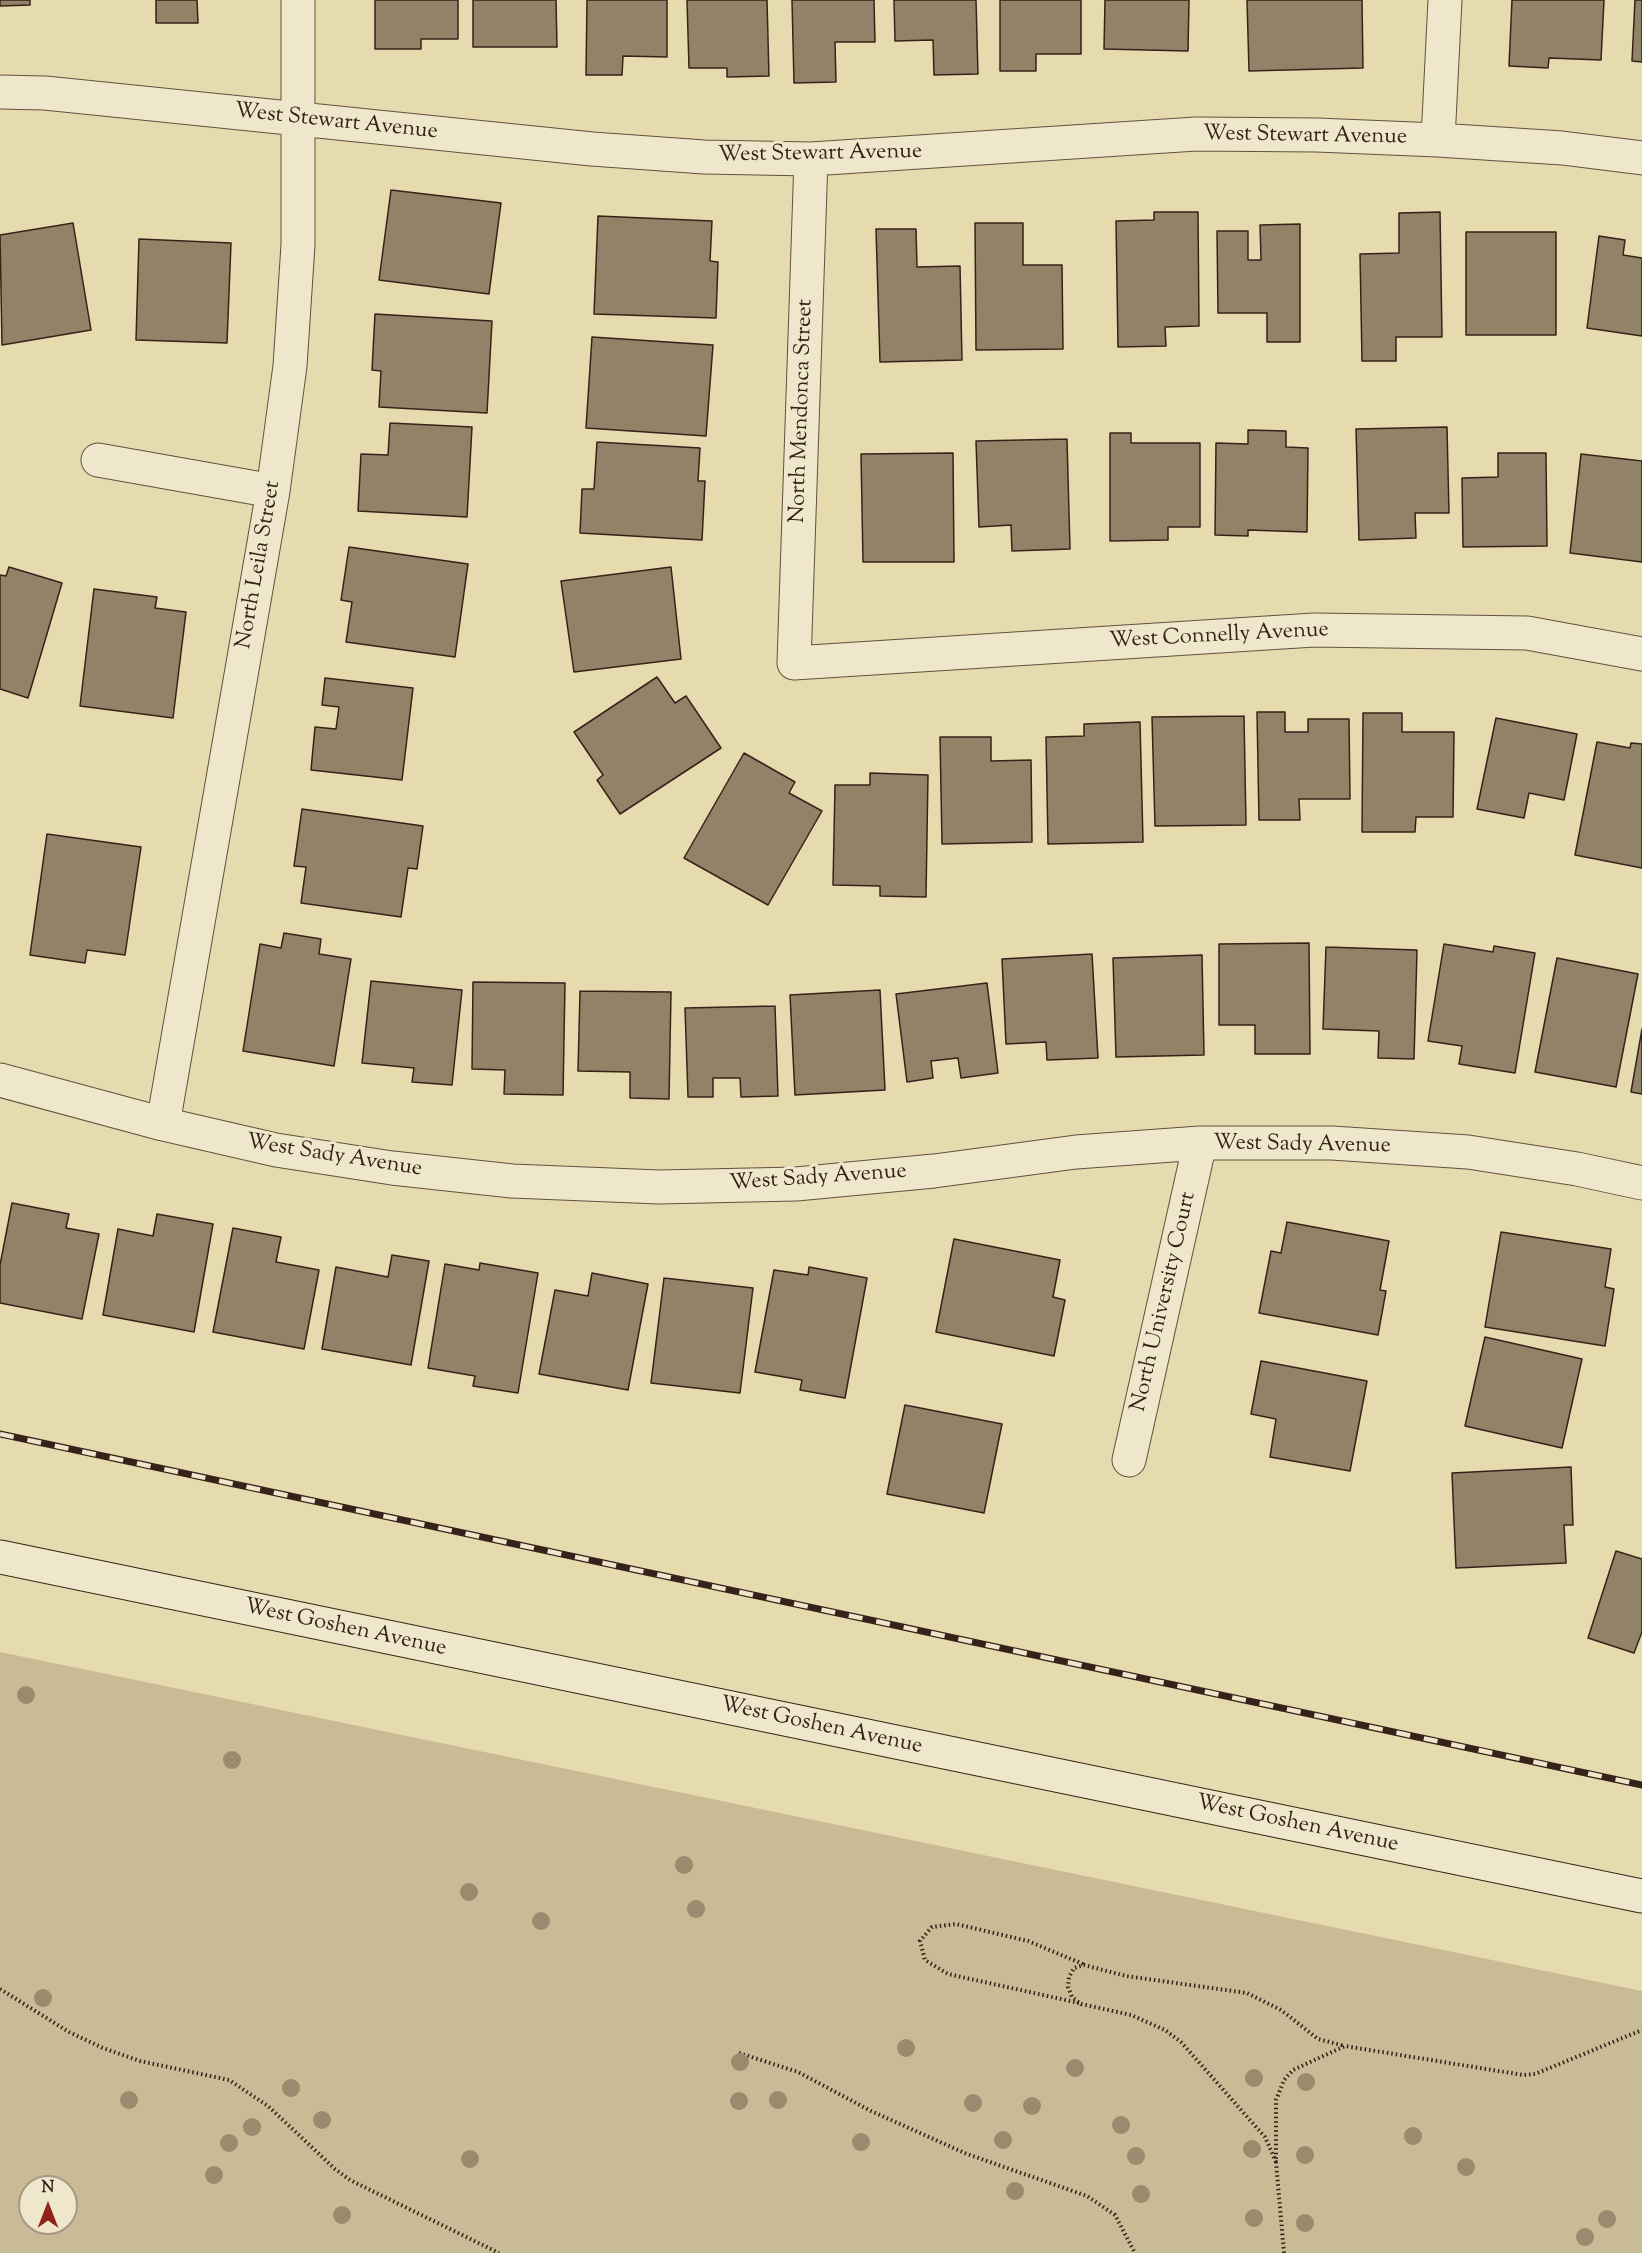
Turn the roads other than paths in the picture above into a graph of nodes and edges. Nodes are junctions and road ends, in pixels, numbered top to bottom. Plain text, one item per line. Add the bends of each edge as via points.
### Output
1 (298, 0) edge
2 (1445, 0) edge
3 (0, 92) edge
4 (298, 119) junction
5 (1438, 140) junction
6 (1642, 158) edge
7 (811, 159) junction
8 (98, 460) dead end
9 (273, 491) junction
10 (1642, 654) edge
11 (794, 663) joint
12 (0, 1080) edge
13 (164, 1125) junction
14 (1200, 1143) junction
15 (1642, 1183) edge
16 (1129, 1460) dead end
17 (0, 1557) edge
18 (1642, 1896) edge

1 - 4 street, North Leila Street
2 - 5 street
3 - 4 street, West Stewart Avenue via 45,93
4 - 7 street, West Stewart Avenue via 592,149
4 - 9 street, North Leila Street via 298,245 291,355
5 - 6 street, West Stewart Avenue
5 - 7 street, West Stewart Avenue via 1196,134
7 - 11 street, North Mendonca Street
8 - 9 street
9 - 13 street, North Leila Street
10 - 11 street, West Connelly Avenue via 1527,633 1314,630
12 - 13 street, West Sady Avenue
13 - 14 street, West Sady Avenue via 276,1150 392,1168 512,1181 659,1187 796,1184 1076,1152
14 - 15 street, West Sady Avenue via 1332,1143 1468,1152
14 - 16 street, North University Court
17 - 18 street, West Goshen Avenue

